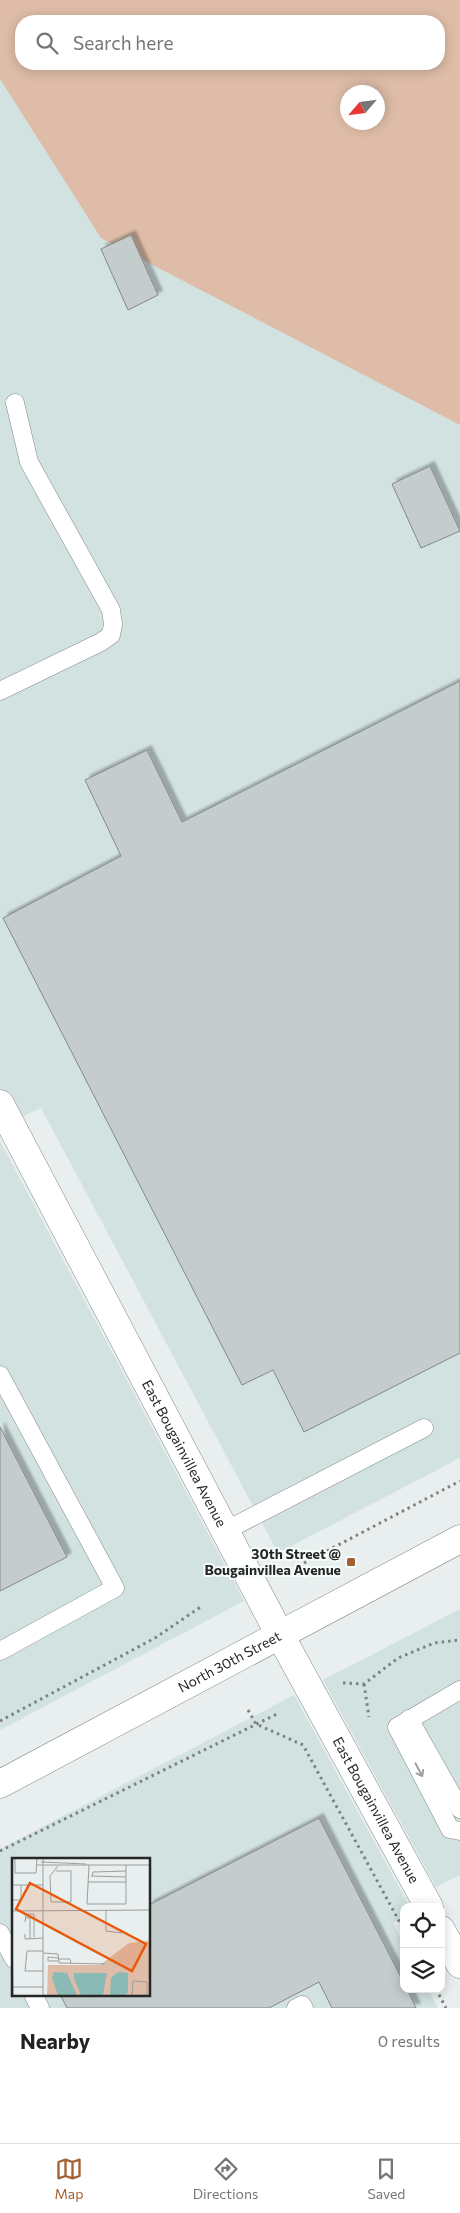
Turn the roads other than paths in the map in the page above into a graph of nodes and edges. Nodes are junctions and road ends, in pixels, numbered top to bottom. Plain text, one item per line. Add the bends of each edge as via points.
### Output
1 (15, 404) dead end
2 (0, 691) edge
3 (0, 1104) edge
4 (0, 1375) edge
5 (424, 1428) dead end
6 (225, 1531) junction
7 (460, 1539) edge
8 (280, 1635) junction
9 (0, 1651) edge
10 (460, 1690) edge
11 (414, 1716) junction
12 (0, 1784) edge
13 (460, 1788) edge
14 (460, 1809) edge
15 (460, 1831) edge
16 (426, 1903) edge
17 (0, 1933) edge
18 (445, 1937) edge
19 (12, 1955) edge
20 (460, 1964) edge
21 (34, 1996) edge
22 (40, 2008) edge
23 (296, 2008) edge
24 (304, 2008) edge

1 - 2 lane via 29,462 111,610 113,624 110,635 101,642
3 - 6 street, East Bougainvillea Avenue
4 - 9 lane via 115,1588
5 - 6 lane
6 - 8 street, East Bougainvillea Avenue
7 - 8 street, North 30th Street
8 - 12 street, North 30th Street
8 - 16 street, East Bougainvillea Avenue
10 - 11 lane
11 - 13 lane
11 - 14 lane
11 -> 15 lane via 397,1727 450,1829
17 - 19 lane
18 - 20 street
21 - 22 lane
23 - 24 lane via 302,2005

